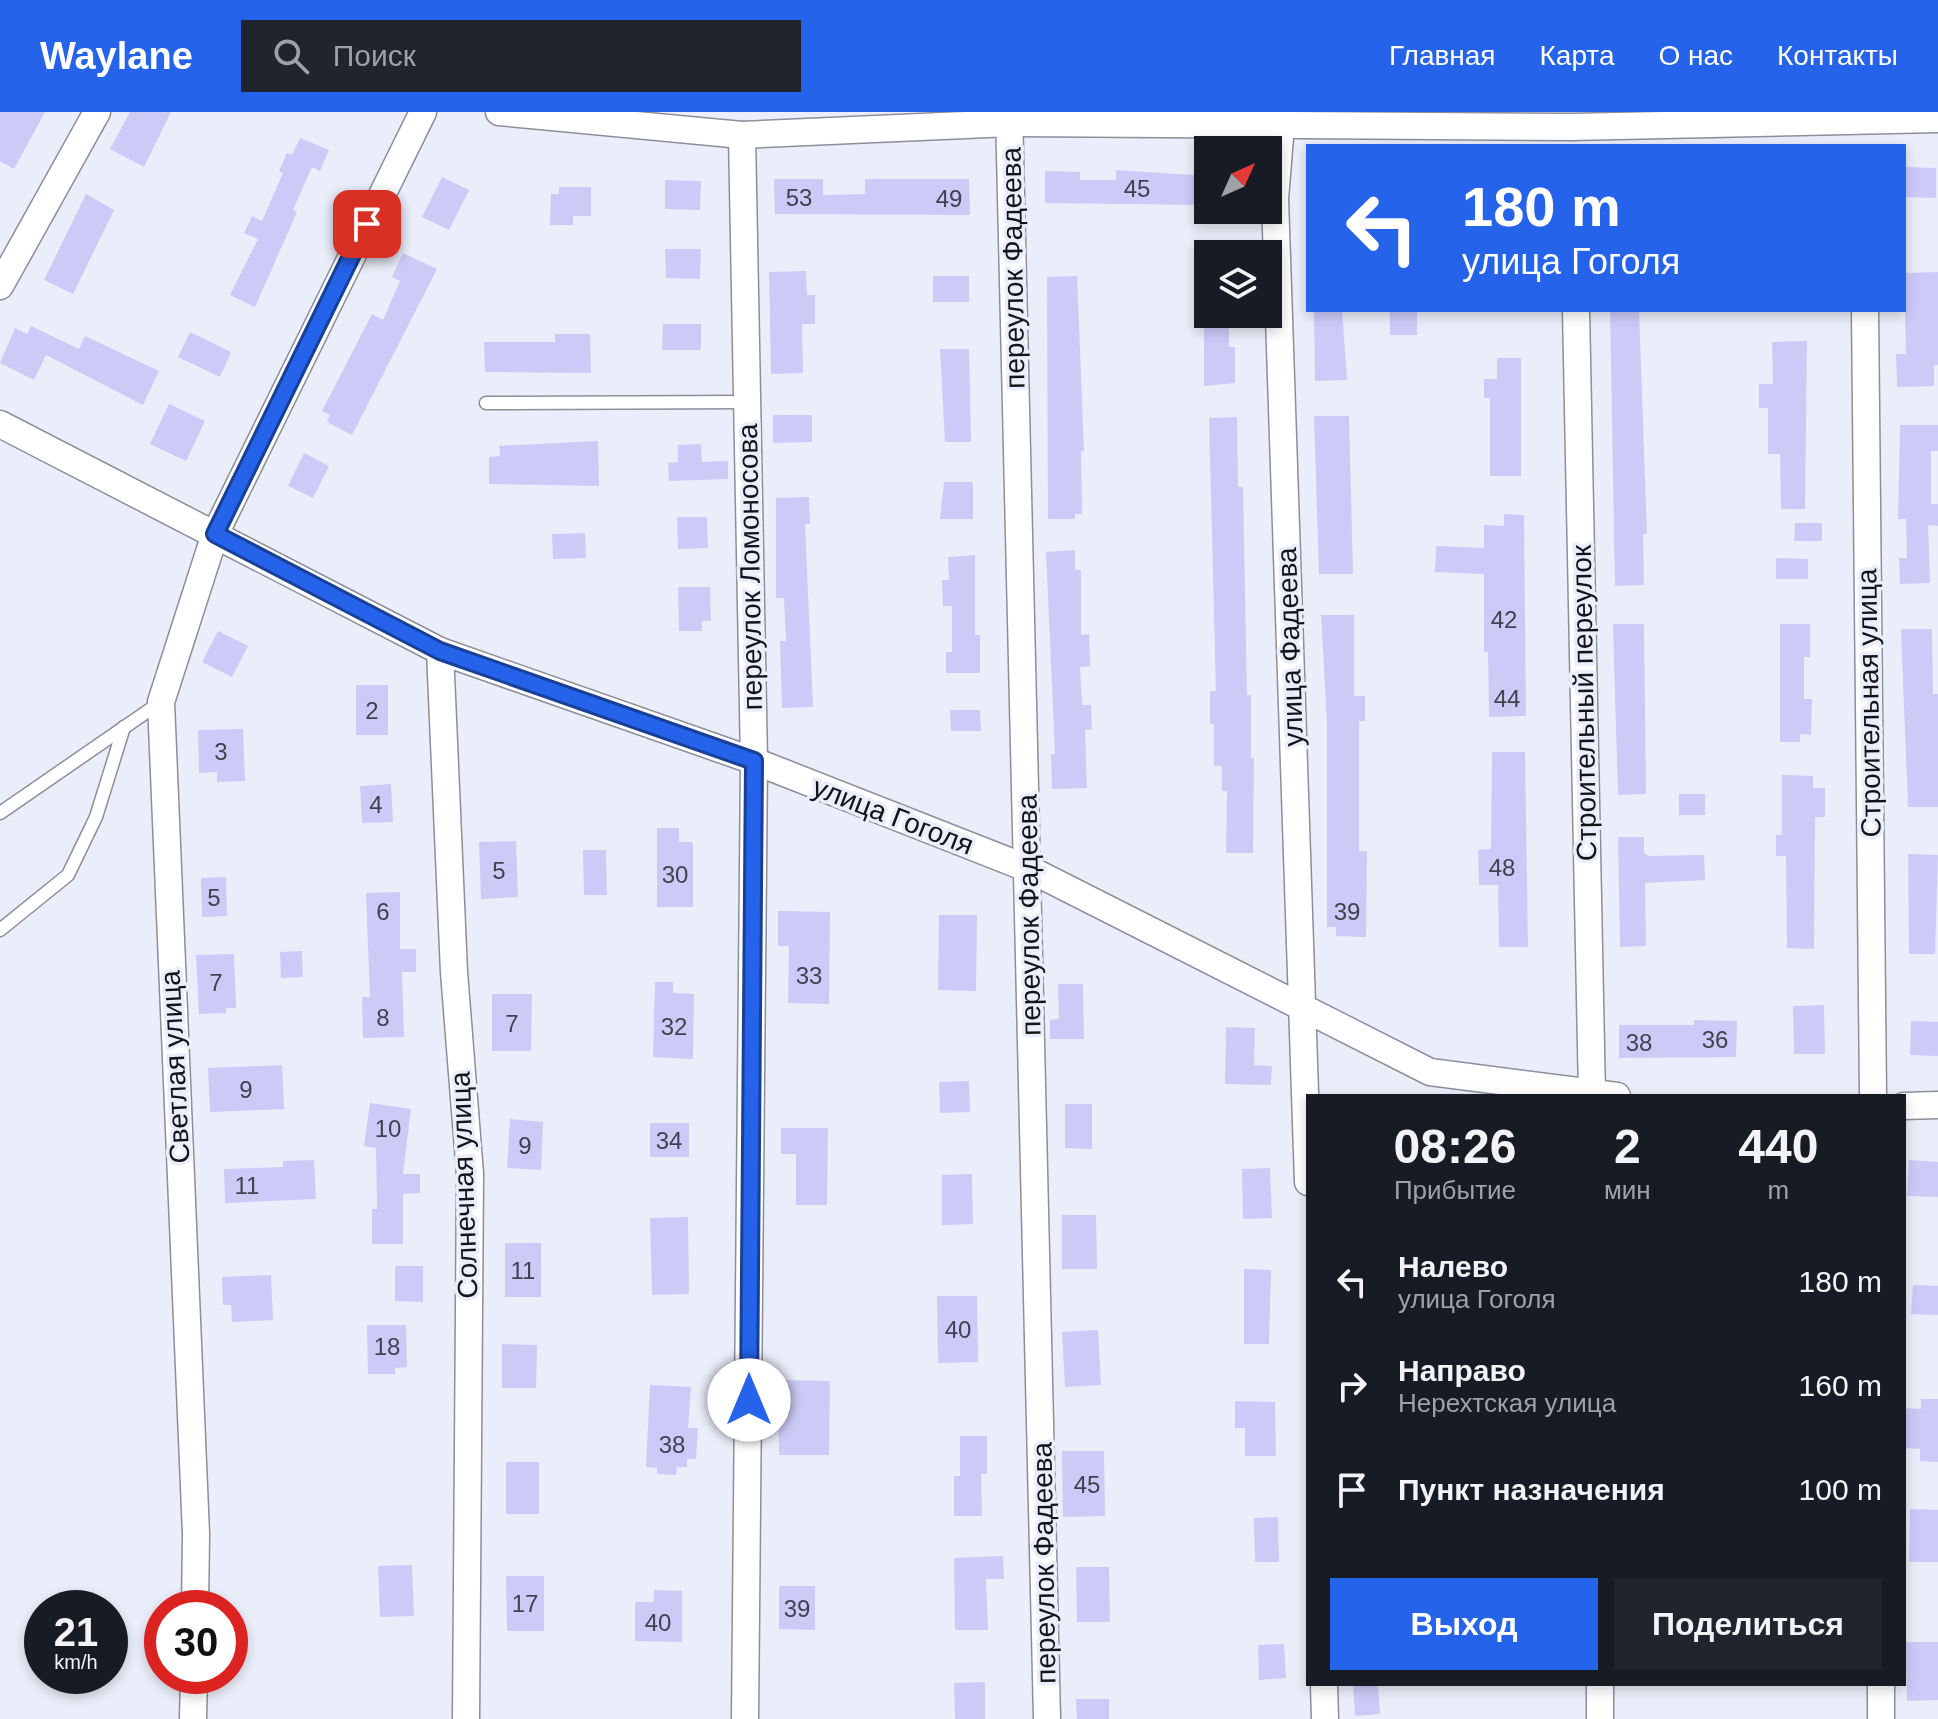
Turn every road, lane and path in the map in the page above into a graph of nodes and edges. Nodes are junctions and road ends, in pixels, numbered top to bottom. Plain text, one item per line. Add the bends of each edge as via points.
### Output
1 (97, 112) edge
2 (423, 112) edge
3 (499, 112) edge
4 (1010, 117) edge
5 (1938, 119) edge
6 (1283, 120) edge
7 (1863, 126) edge
8 (1572, 128) edge
9 (742, 135) junction
10 (0, 286) edge
11 (1576, 312) edge
12 (1865, 312) edge
13 (747, 402) junction
14 (486, 403) dead end
15 (0, 424) edge
16 (215, 534) junction
17 (440, 651) junction
18 (161, 702) junction
19 (124, 727) junction
20 (754, 761) junction
21 (0, 813) edge
22 (1029, 869) junction
23 (0, 930) edge
24 (1302, 1006) junction
25 (1578, 1094) edge
26 (1592, 1094) edge
27 (1873, 1094) edge
28 (1938, 1105) edge
29 (1906, 1106) edge
30 (1306, 1123) edge
31 (195, 1590) edge
32 (1324, 1686) edge
33 (1600, 1686) edge
34 (1881, 1686) edge
35 (194, 1694) edge
36 (193, 1719) edge
37 (466, 1719) edge
38 (745, 1719) edge
39 (1047, 1719) edge
40 (1325, 1719) edge
41 (1600, 1719) edge
42 (1881, 1719) edge

1 - 10 street
2 - 16 street, Светлая улица
3 - 9 street
4 - 6 street
4 - 9 street
4 - 22 street, переулок Фадеева
5 - 7 street
6 - 8 street
6 - 24 street, улица Фадеева via 1275,199
7 - 8 street
9 - 13 street, переулок Ломоносова
11 - 26 street, Строительный переулок
12 - 27 street, Строительная улица
13 - 14 lane
13 - 20 street, переулок Ломоносова
15 - 16 street, улица Гоголя
16 - 17 street, улица Гоголя
16 - 18 street, Светлая улица
17 - 20 street, улица Гоголя
17 - 37 street, Солнечная улица via 454,972 470,1174
18 - 19 lane
18 - 31 street, Светлая улица
19 - 21 lane
19 - 23 lane via 96,817 68,875
20 - 22 street, улица Гоголя
20 - 38 street, переулок Ломоносова
22 - 24 street, улица Гоголя
22 - 39 street, переулок Фадеева
24 - 25 street, улица Гоголя via 1430,1072
24 - 30 street, улица Фадеева
28 - 29 street
32 - 40 street
33 - 41 street
34 - 42 street
35 - 36 street

